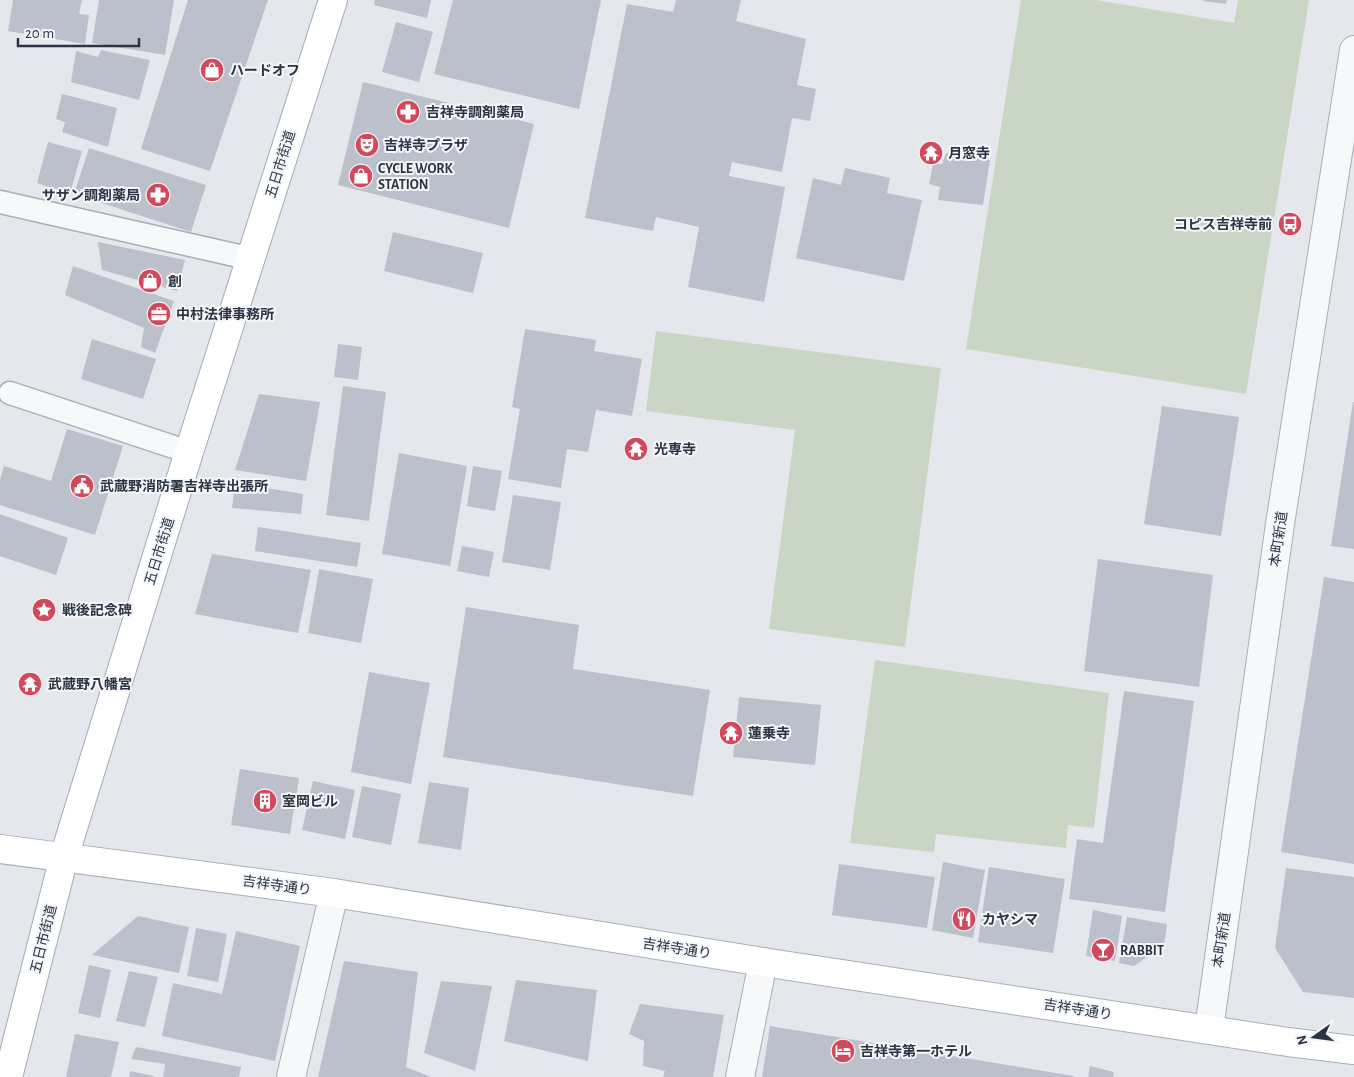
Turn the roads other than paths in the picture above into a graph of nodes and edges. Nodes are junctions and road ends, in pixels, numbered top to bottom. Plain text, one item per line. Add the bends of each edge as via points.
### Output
1 (333, 0) edge
2 (1354, 50) edge
3 (0, 202) edge
4 (252, 259) junction
5 (10, 393) dead end
6 (189, 452) junction
7 (0, 849) edge
8 (64, 858) junction
9 (334, 893) junction
10 (763, 962) junction
11 (1209, 1029) junction
12 (1354, 1050) edge
13 (8, 1077) edge
14 (291, 1077) edge
15 (740, 1077) edge

1 - 4 main road, 五日市街道
2 - 11 street, 本町新道 via 1280,524
3 - 4 lane
4 - 6 main road, 五日市街道
5 - 6 lane
6 - 8 main road, 五日市街道
7 - 8 main road, 吉祥寺通り
8 - 9 main road, 吉祥寺通り
8 - 13 main road, 五日市街道
9 - 10 main road, 吉祥寺通り
9 - 14 street
10 - 11 main road, 吉祥寺通り
10 - 15 street
11 - 12 main road, 吉祥寺通り

